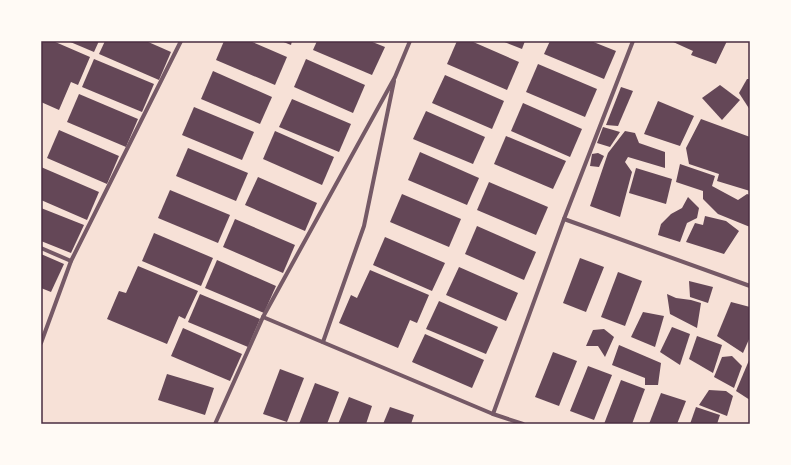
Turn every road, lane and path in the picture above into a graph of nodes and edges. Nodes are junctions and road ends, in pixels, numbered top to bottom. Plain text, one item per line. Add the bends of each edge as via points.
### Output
1 (181, 41) edge
2 (410, 41) edge
3 (633, 41) edge
4 (395, 77) junction
5 (564, 219) junction
6 (41, 248) edge
7 (72, 261) junction
8 (750, 286) edge
9 (263, 317) junction
10 (323, 342) junction
11 (41, 343) edge
12 (493, 414) junction
13 (215, 424) edge
14 (523, 424) edge

1 - 7 street
2 - 4 street
3 - 5 street
4 - 9 street
4 - 10 street via 364,226
5 - 8 street
5 - 12 street
6 - 7 street
7 - 11 street
9 - 10 street
9 - 13 street
10 - 12 street
12 - 14 street

